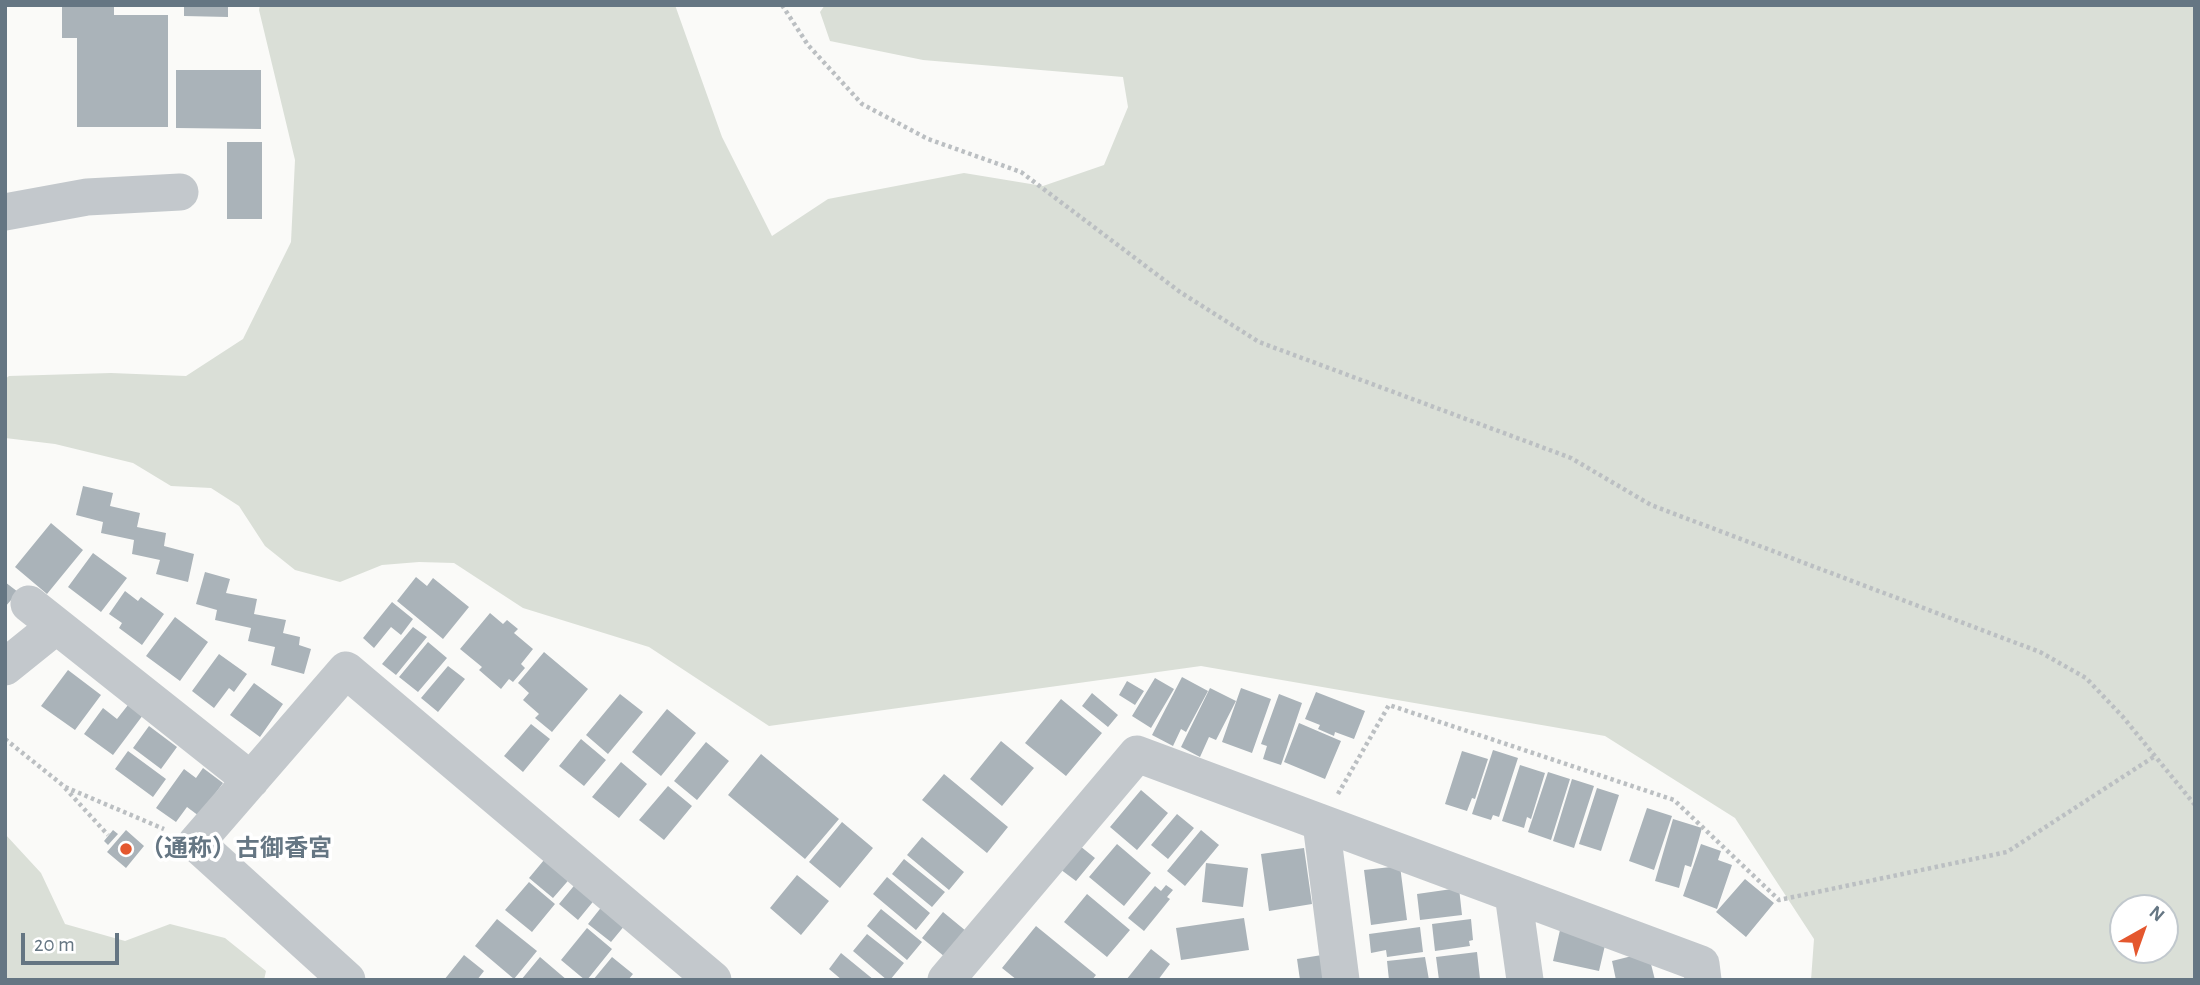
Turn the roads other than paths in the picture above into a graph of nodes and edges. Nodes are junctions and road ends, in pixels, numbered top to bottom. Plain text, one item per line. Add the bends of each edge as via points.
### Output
1 (180, 192) dead end
2 (5, 212) edge
3 (5, 667) edge
4 (251, 780) junction
5 (1321, 822) junction
6 (1513, 894) junction
7 (330, 974) edge
8 (713, 980) edge
9 (946, 980) edge
10 (1341, 980) edge
11 (1525, 980) edge
12 (1703, 980) edge

1 - 2 street via 87,197
3 - 4 street via 43,615
4 - 7 street via 196,844
4 - 8 street via 346,670
5 - 6 street
5 - 9 street via 1137,754
5 - 10 street
6 - 11 street
6 - 12 street via 1701,964

